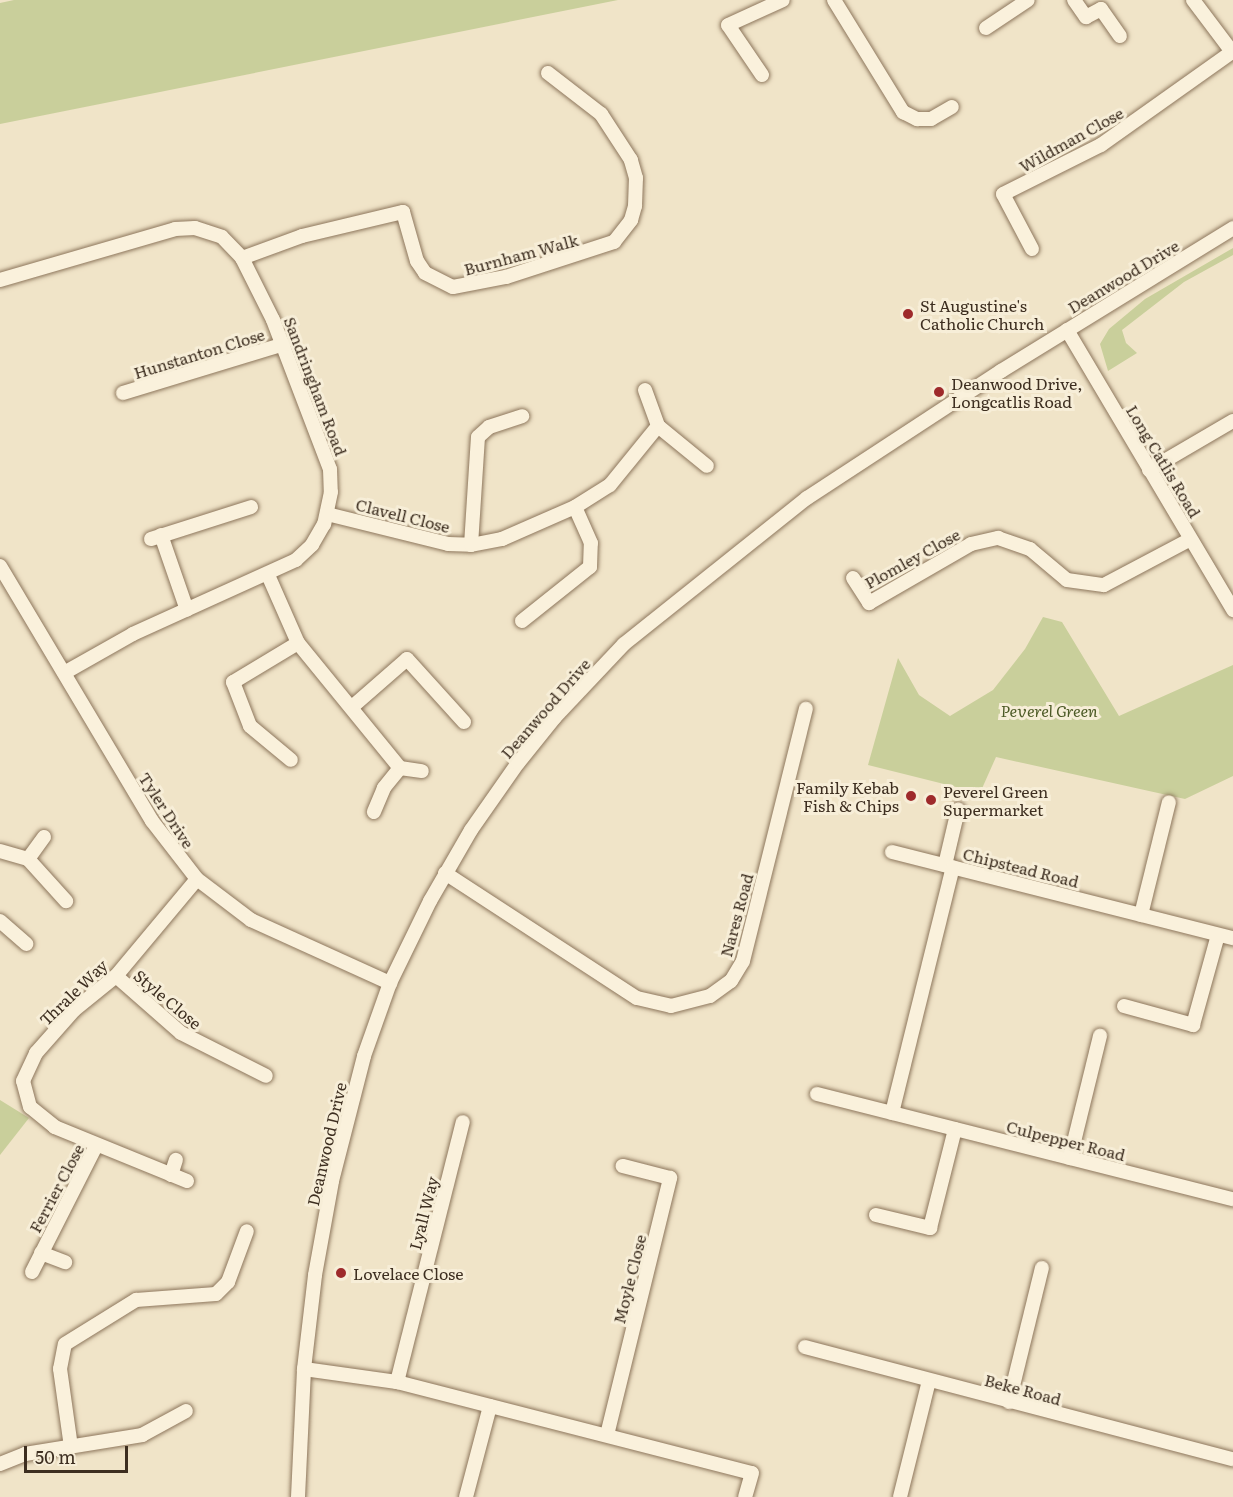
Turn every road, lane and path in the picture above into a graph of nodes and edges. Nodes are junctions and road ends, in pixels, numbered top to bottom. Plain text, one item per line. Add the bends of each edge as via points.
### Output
1 (783, 0) edge
2 (834, 0) edge
3 (1028, 0) edge
4 (1074, 0) edge
5 (1193, 0) edge
6 (986, 28) dead end
7 (1120, 36) dead end
8 (1232, 53) edge
9 (548, 73) dead end
10 (762, 75) dead end
11 (952, 107) dead end
12 (1233, 228) edge
13 (1032, 249) dead end
14 (242, 258) junction
15 (0, 280) edge
16 (1067, 330) junction
17 (284, 344) junction
18 (645, 390) dead end
19 (123, 393) dead end
20 (522, 416) dead end
21 (1233, 422) edge
22 (658, 426) junction
23 (707, 466) dead end
24 (1149, 470) junction
25 (250, 507) dead end
26 (575, 507) junction
27 (327, 514) junction
28 (1191, 539) junction
29 (471, 546) junction
30 (0, 566) edge
31 (268, 576) junction
32 (853, 578) dead end
33 (187, 610) junction
34 (1233, 610) edge
35 (522, 621) dead end
36 (298, 643) junction
37 (64, 673) junction
38 (352, 707) junction
39 (806, 709) dead end
40 (464, 722) dead end
41 (291, 760) dead end
42 (400, 768) junction
43 (422, 771) dead end
44 (1169, 802) dead end
45 (958, 810) dead end
46 (374, 812) dead end
47 (44, 837) dead end
48 (0, 851) edge
49 (892, 852) dead end
50 (28, 859) junction
51 (949, 866) junction
52 (445, 873) junction
53 (197, 879) junction
54 (66, 901) dead end
55 (1141, 915) junction
56 (0, 921) edge
57 (1218, 935) junction
58 (1233, 938) edge
59 (26, 944) dead end
60 (116, 976) junction
61 (390, 983) junction
62 (1124, 1006) dead end
63 (1100, 1036) dead end
64 (266, 1076) dead end
65 (817, 1094) dead end
66 (892, 1113) junction
67 (463, 1122) dead end
68 (955, 1129) junction
69 (96, 1146) junction
70 (1070, 1158) junction
71 (176, 1160) dead end
72 (623, 1166) dead end
73 (171, 1175) junction
74 (187, 1182) dead end
75 (1233, 1199) edge
76 (876, 1215) dead end
77 (247, 1232) dead end
78 (41, 1253) junction
79 (65, 1262) dead end
80 (1042, 1268) dead end
81 (32, 1272) dead end
82 (805, 1347) dead end
83 (304, 1369) junction
84 (929, 1381) junction
85 (397, 1382) junction
86 (1009, 1402) junction
87 (490, 1406) junction
88 (186, 1411) dead end
89 (607, 1436) junction
90 (71, 1447) junction
91 (1233, 1459) edge
92 (0, 1464) edge
93 (298, 1497) edge
94 (466, 1497) edge
95 (745, 1497) edge
96 (900, 1497) edge

1 - 10 street via 728,26
2 - 11 street via 903,112 917,119 931,119
3 - 6 street
4 - 7 street via 1086,17 1101,9
5 - 8 street
8 - 13 street, Wildman Close via 1101,145 1003,194
9 - 14 street, Burnham Walk via 601,114 631,160 636,178 635,206 631,220 614,242 506,277 453,287 434,279 421,267 403,212 302,237
12 - 16 street, Deanwood Drive
14 - 15 street, Sandringham Road via 222,237 185,228
14 - 17 street, Sandringham Road
16 - 24 street, Long Catlis Road
16 - 52 street, Deanwood Drive via 807,498 624,644 534,743
17 - 19 street, Hunstanton Close
17 - 27 street, Sandringham Road via 326,456 331,492
18 - 22 street
20 - 29 street, Clavell Close via 489,427 478,437
21 - 24 street
22 - 23 street
22 - 26 street, Clavell Close via 621,474
24 - 28 street, Long Catlis Road
25 - 33 street via 156,537
26 - 29 street, Clavell Close via 502,539
26 - 35 street via 591,543 590,567
27 - 29 street, Clavell Close via 433,541
27 - 31 street, Sandringham Road via 312,545
28 - 32 street, Plomley Close via 1116,580 1094,586 1067,579 1030,549 998,538 971,544 868,603
28 - 34 street, Long Catlis Road
30 - 37 street, Tyler Drive
31 - 33 street, Sandringham Road
31 - 36 street
33 - 37 street, Sandringham Road via 133,634
36 - 38 street
36 - 41 street via 233,682 250,726
37 - 53 street, Tyler Drive via 152,821
38 - 40 street via 407,659
38 - 42 street
39 - 52 street, Nares Road via 743,961 731,981 710,996 671,1006 637,998
42 - 43 street
42 - 46 street via 384,788
44 - 55 street
45 - 51 street
47 - 50 street
48 - 50 street
49 - 51 street, Chipstead Road
50 - 54 street
51 - 55 street, Chipstead Road
51 - 66 street
52 - 61 street, Deanwood Drive
53 - 60 street, Thrale Way
53 - 61 street, Tyler Drive via 258,924
55 - 57 street, Chipstead Road
56 - 59 street
57 - 58 street, Chipstead Road
57 - 62 street via 1193,1025
60 - 64 street, Style Close via 190,1039
60 - 69 street, Thrale Way via 49,1037 27,1066 23,1081 30,1107 44,1120
61 - 83 street, Deanwood Drive via 364,1056 332,1181
63 - 70 street
65 - 66 street, Culpepper Road
66 - 68 street, Culpepper Road
67 - 85 street, Lyall Way
68 - 70 street, Culpepper Road
68 - 76 street via 930,1228
69 - 73 street, Ferrier Close
69 - 78 street, Ferrier Close
70 - 75 street, Culpepper Road
71 - 73 street
72 - 89 street, Moyle Close via 670,1178
73 - 74 street, Ferrier Close
77 - 90 street via 228,1282 216,1294 136,1300 65,1344 60,1369
78 - 79 street, Ferrier Close
78 - 81 street, Ferrier Close
80 - 86 street
82 - 84 street, Beke Road
83 - 85 street
83 - 93 street, Deanwood Drive
84 - 86 street, Beke Road
84 - 96 street
85 - 87 street
86 - 91 street, Beke Road
87 - 89 street
87 - 94 street
88 - 90 street via 142,1435
89 - 95 street via 752,1473
90 - 92 street via 25,1454

